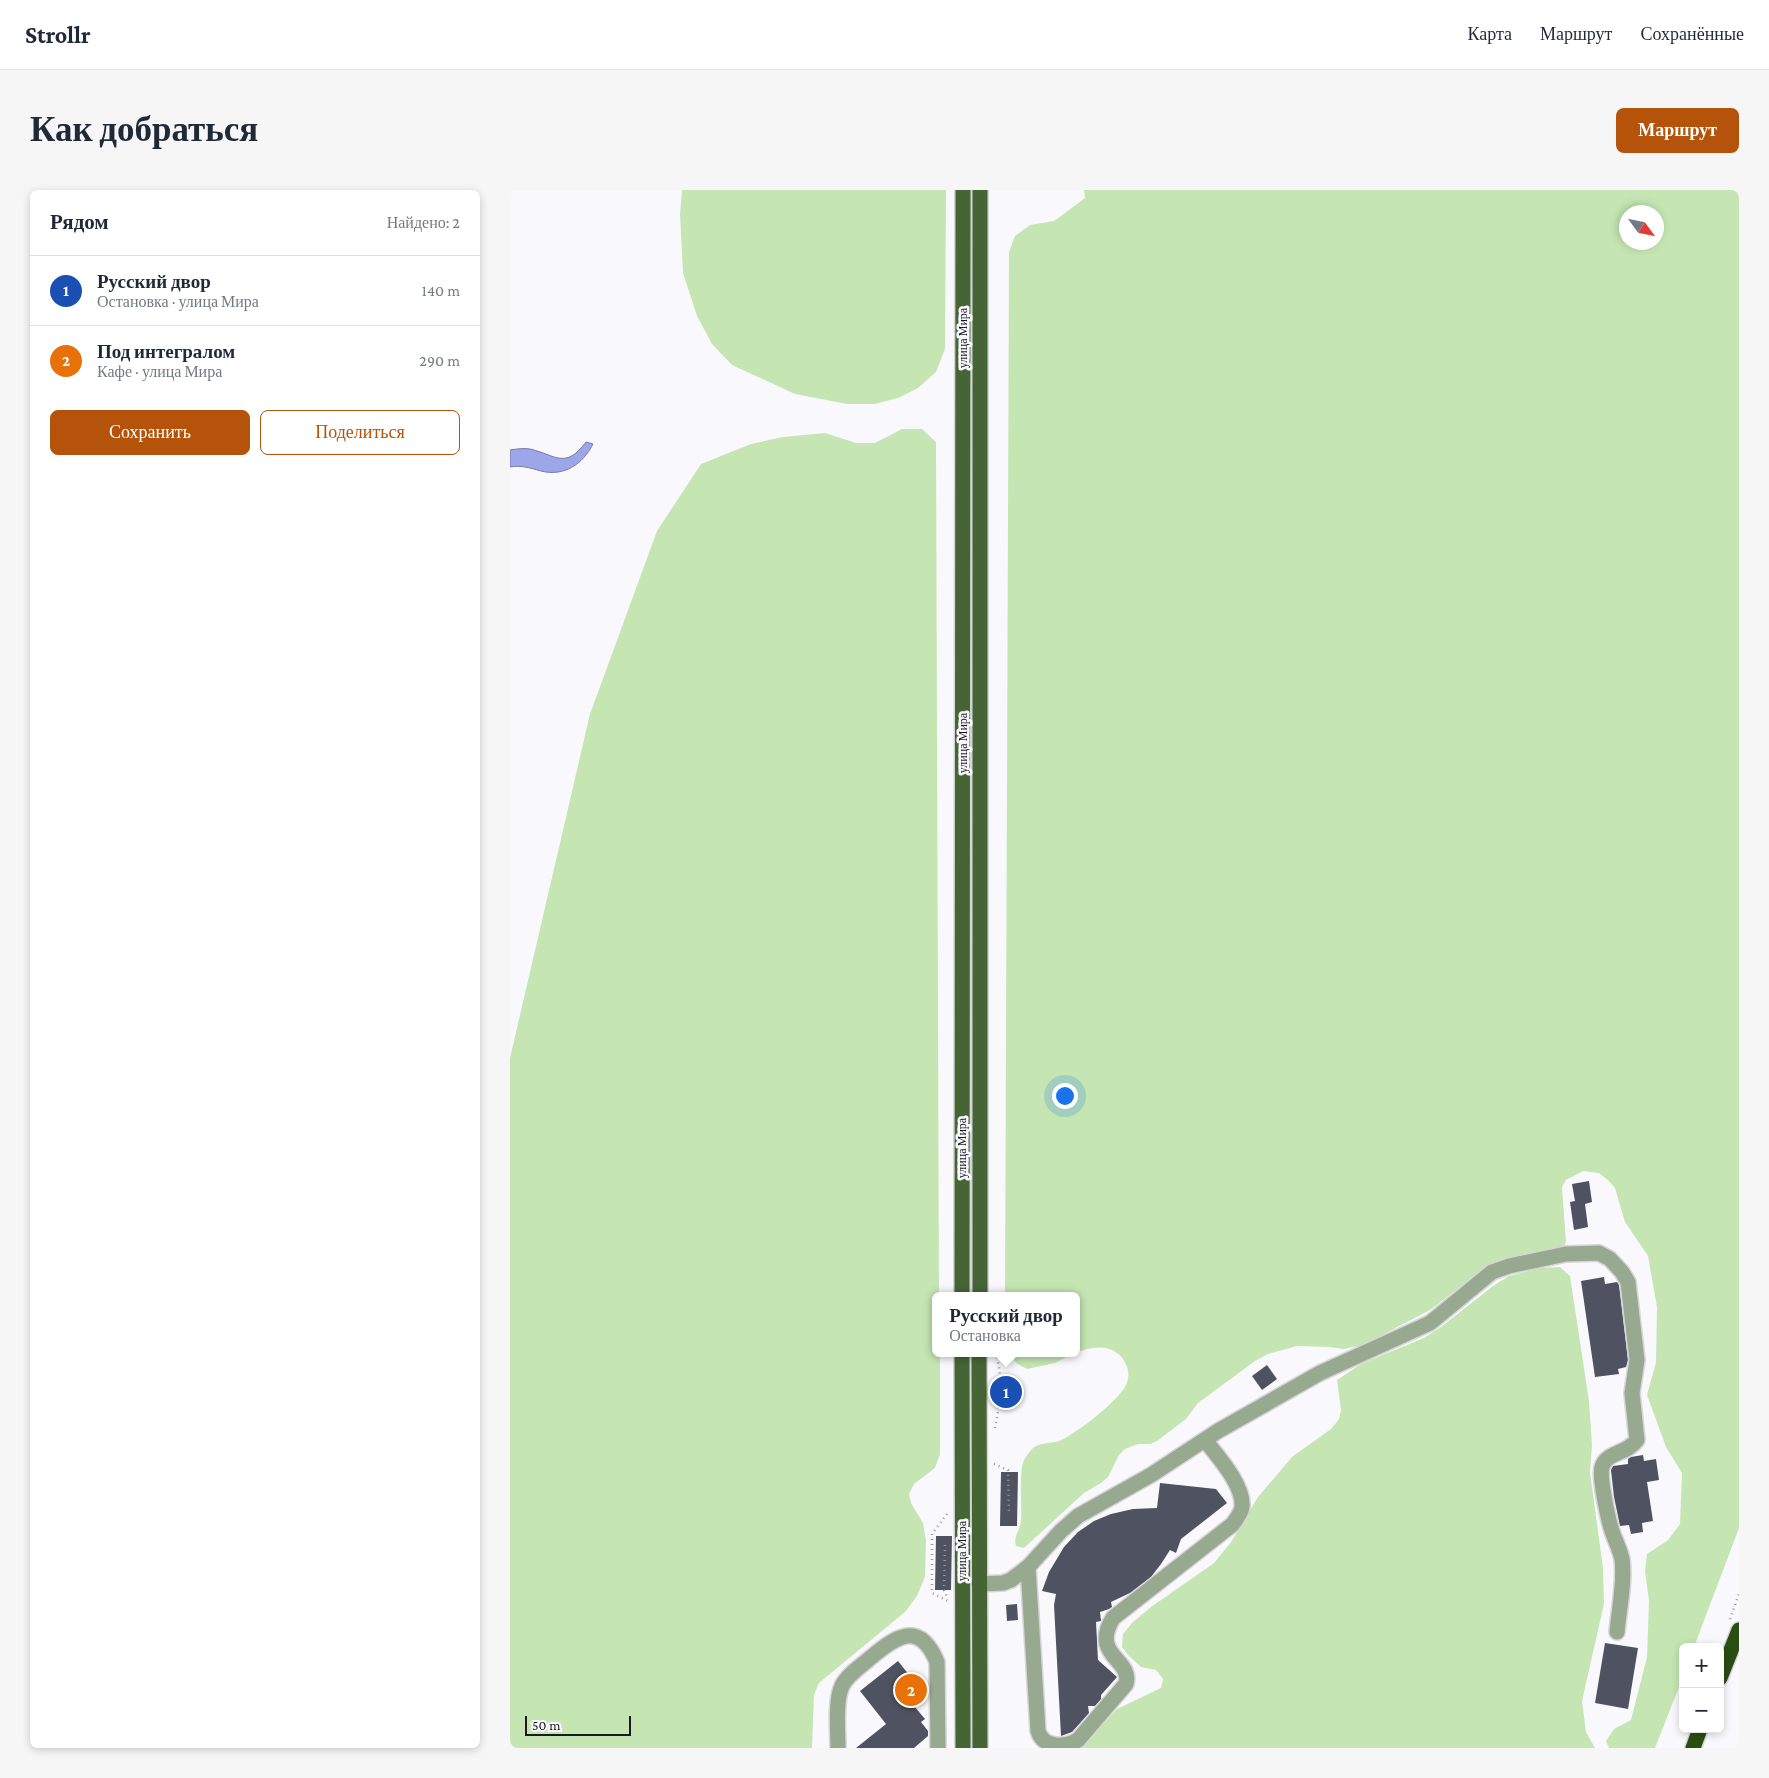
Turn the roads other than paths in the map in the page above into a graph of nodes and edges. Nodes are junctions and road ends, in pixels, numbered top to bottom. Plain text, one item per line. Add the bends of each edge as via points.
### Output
1 (963, 190) edge
2 (980, 190) edge
3 (962, 1292) edge
4 (980, 1292) edge
5 (962, 1357) edge
6 (980, 1357) edge
7 (1205, 1440) junction
8 (1028, 1567) junction
9 (962, 1584) junction
10 (979, 1584) junction
11 (1739, 1630) edge
12 (1617, 1632) dead end
13 (1724, 1668) edge
14 (1699, 1733) edge
15 (1065, 1747) edge
16 (838, 1748) edge
17 (938, 1748) edge
18 (963, 1748) edge
19 (980, 1748) edge
20 (1693, 1748) edge

1 - 3 main road, улица Мира
2 - 4 main road, улица Мира
5 - 9 main road, улица Мира
6 - 10 main road, улица Мира
7 - 8 lane via 1078,1516
7 - 12 lane via 1320,1374 1430,1323 1492,1272 1566,1254 1599,1253 1610,1259 1628,1282 1638,1360 1632,1393 1637,1440 1632,1448 1607,1458 1601,1477 1611,1529 1622,1558
7 - 15 lane via 1238,1486 1242,1503 1239,1516 1113,1618 1106,1635 1107,1647 1126,1670 1126,1684 1078,1740
8 - 10 lane via 1007,1582
8 - 15 lane via 1039,1736 1045,1744
9 - 10 main road
9 - 18 main road, улица Мира
10 - 19 main road, улица Мира
11 - 13 highway
14 - 20 highway
16 - 17 lane via 839,1698 847,1678 891,1641 913,1636 924,1641 937,1662

